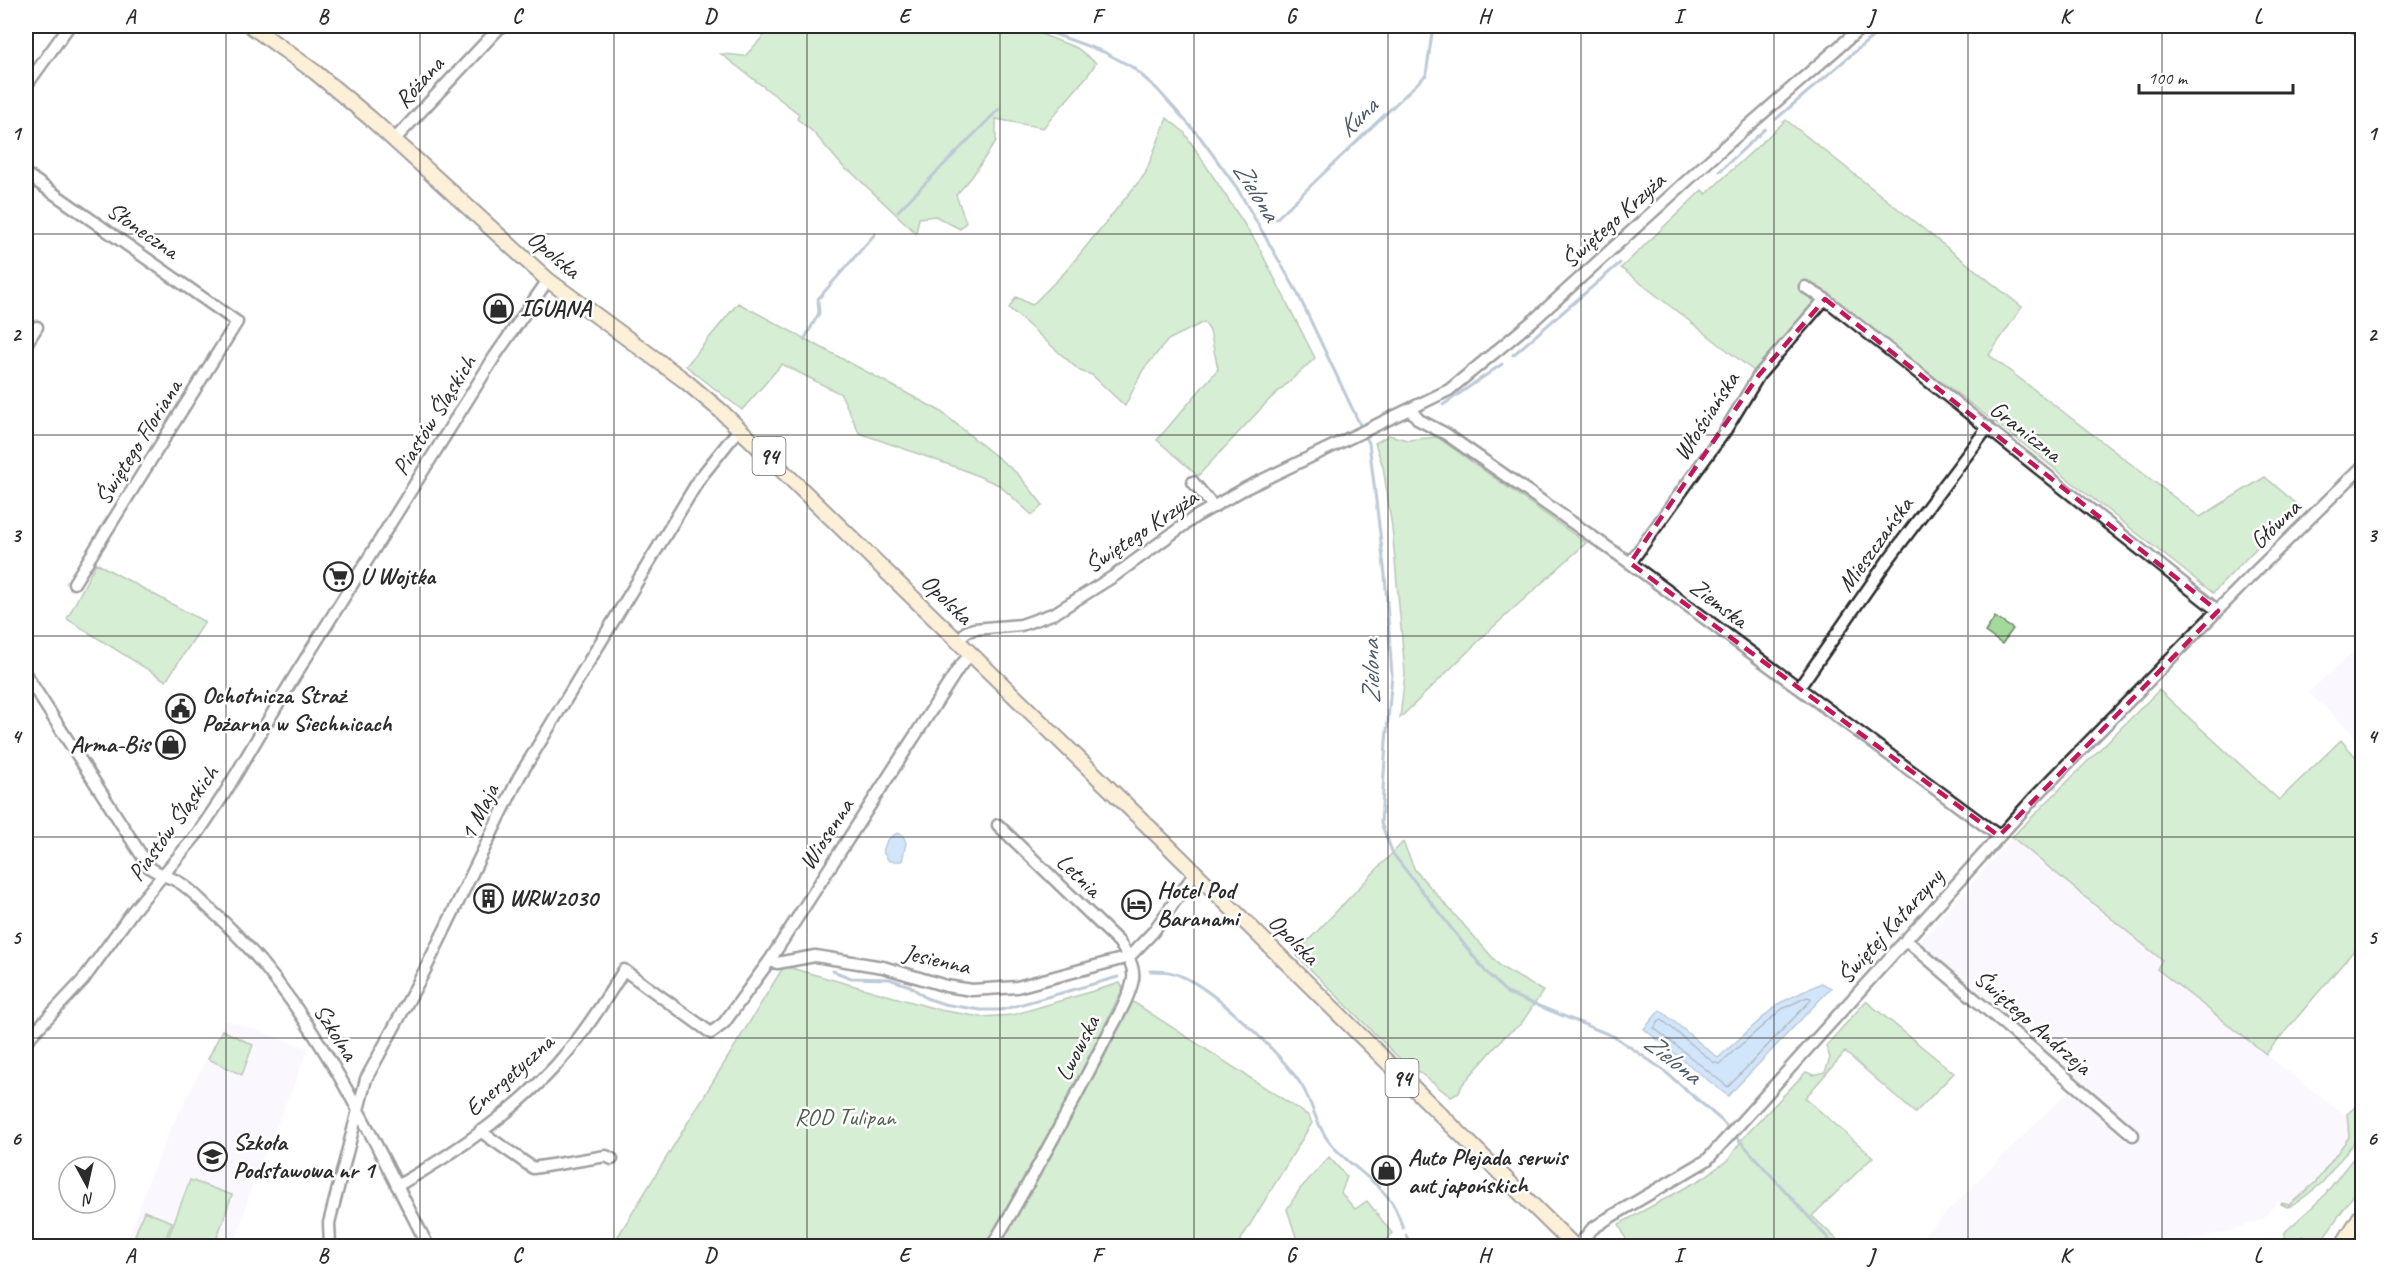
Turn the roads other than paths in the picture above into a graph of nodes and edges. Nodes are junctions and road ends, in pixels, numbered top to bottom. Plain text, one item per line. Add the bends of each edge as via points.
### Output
1 (69, 26) edge
2 (251, 26) edge
3 (501, 26) edge
4 (1863, 26) edge
5 (2354, 26) edge
6 (2362, 32) edge
7 (26, 86) edge
8 (394, 140) junction
9 (26, 174) edge
10 (548, 280) junction
11 (1805, 287) dead end
12 (1825, 299) junction
13 (237, 322) joint
14 (37, 327) dead end
15 (26, 344) edge
16 (1410, 409) junction
17 (1988, 427) junction
18 (740, 428) junction
19 (2362, 467) edge
20 (1193, 482) dead end
21 (1214, 507) junction
22 (1630, 562) junction
23 (74, 583) dead end
24 (2218, 611) junction
25 (958, 641) junction
26 (971, 654) junction
27 (26, 677) edge
28 (1799, 688) junction
29 (998, 825) dead end
30 (1999, 836) junction
31 (1195, 873) junction
32 (163, 876) junction
33 (1906, 940) junction
34 (1129, 957) junction
35 (770, 960) junction
36 (624, 970) joint
37 (26, 1041) edge
38 (358, 1112) junction
39 (480, 1131) junction
40 (2133, 1135) dead end
41 (612, 1159) dead end
42 (397, 1186) junction
43 (2361, 1217) edge
44 (330, 1246) edge
45 (428, 1246) edge
46 (992, 1246) edge
47 (1576, 1246) edge
48 (2332, 1246) edge
49 (2342, 1246) edge

1 - 7 street
2 - 8 main road, Opolska / 94 via 315,72
3 - 8 street, Różana
4 - 16 street, Świętego Krzyża via 1535,319 1449,390
5 - 6 street
8 - 10 main road, Opolska / 94
9 - 13 street, Słoneczna
10 - 18 main road, Opolska / 94 via 684,380
10 - 32 street, Piastów Śląskich via 495,356 223,796
11 - 12 street, Graniczna
12 - 17 street, Graniczna
12 - 22 street, Włościańska via 1759,375 1725,431
13 - 23 street, Świętego Floriana
14 - 15 street
16 - 21 street, Świętego Krzyża
16 - 22 street, Ziemska via 1419,420 1446,434
17 - 24 street, Graniczna
17 - 28 street, Mieszczańska
18 - 25 main road, Opolska / 94
18 - 38 street, 1 Maja via 700,478 519,777 425,970 366,1078
19 - 24 street, Główna
20 - 21 street
21 - 25 street, Świętego Krzyża via 1055,613 1021,625 974,629
22 - 28 street, Ziemska
24 - 30 street, Świętej Katarzyny
25 - 26 main road, Opolska / 94
26 - 31 main road, Opolska / 94
26 - 35 street, Wiosenna
27 - 32 street, Szkolna via 146,864
28 - 30 street, Ziemska
29 - 34 street, Letnia via 1119,942
30 - 33 street, Świętej Katarzyny
31 - 34 street via 1153,932
31 - 47 main road, Opolska / 94
32 - 37 street, Piastów Śląskich via 79,986
32 - 38 street, Szkolna via 180,883 214,912 269,972 306,1021
33 - 40 street, Świętego Andrzeja
33 - 47 street, Świętej Katarzyny via 1698,1167 1592,1229
34 - 35 street, Jesienna via 1064,976 993,990 946,986 883,968 815,956 777,963
34 - 46 street, Lwowska via 1134,976 1131,986 1064,1119
35 - 36 street, Wiosenna via 724,1023 711,1033
36 - 39 street, Energetyczna via 568,1052 522,1098
38 - 42 street, Szkolna
38 - 44 street, 1 Maja via 329,1223
39 - 41 street via 533,1168 606,1156
39 - 42 street, Energetyczna
42 - 45 street, Szkolna
43 - 48 main road
43 - 49 main road

